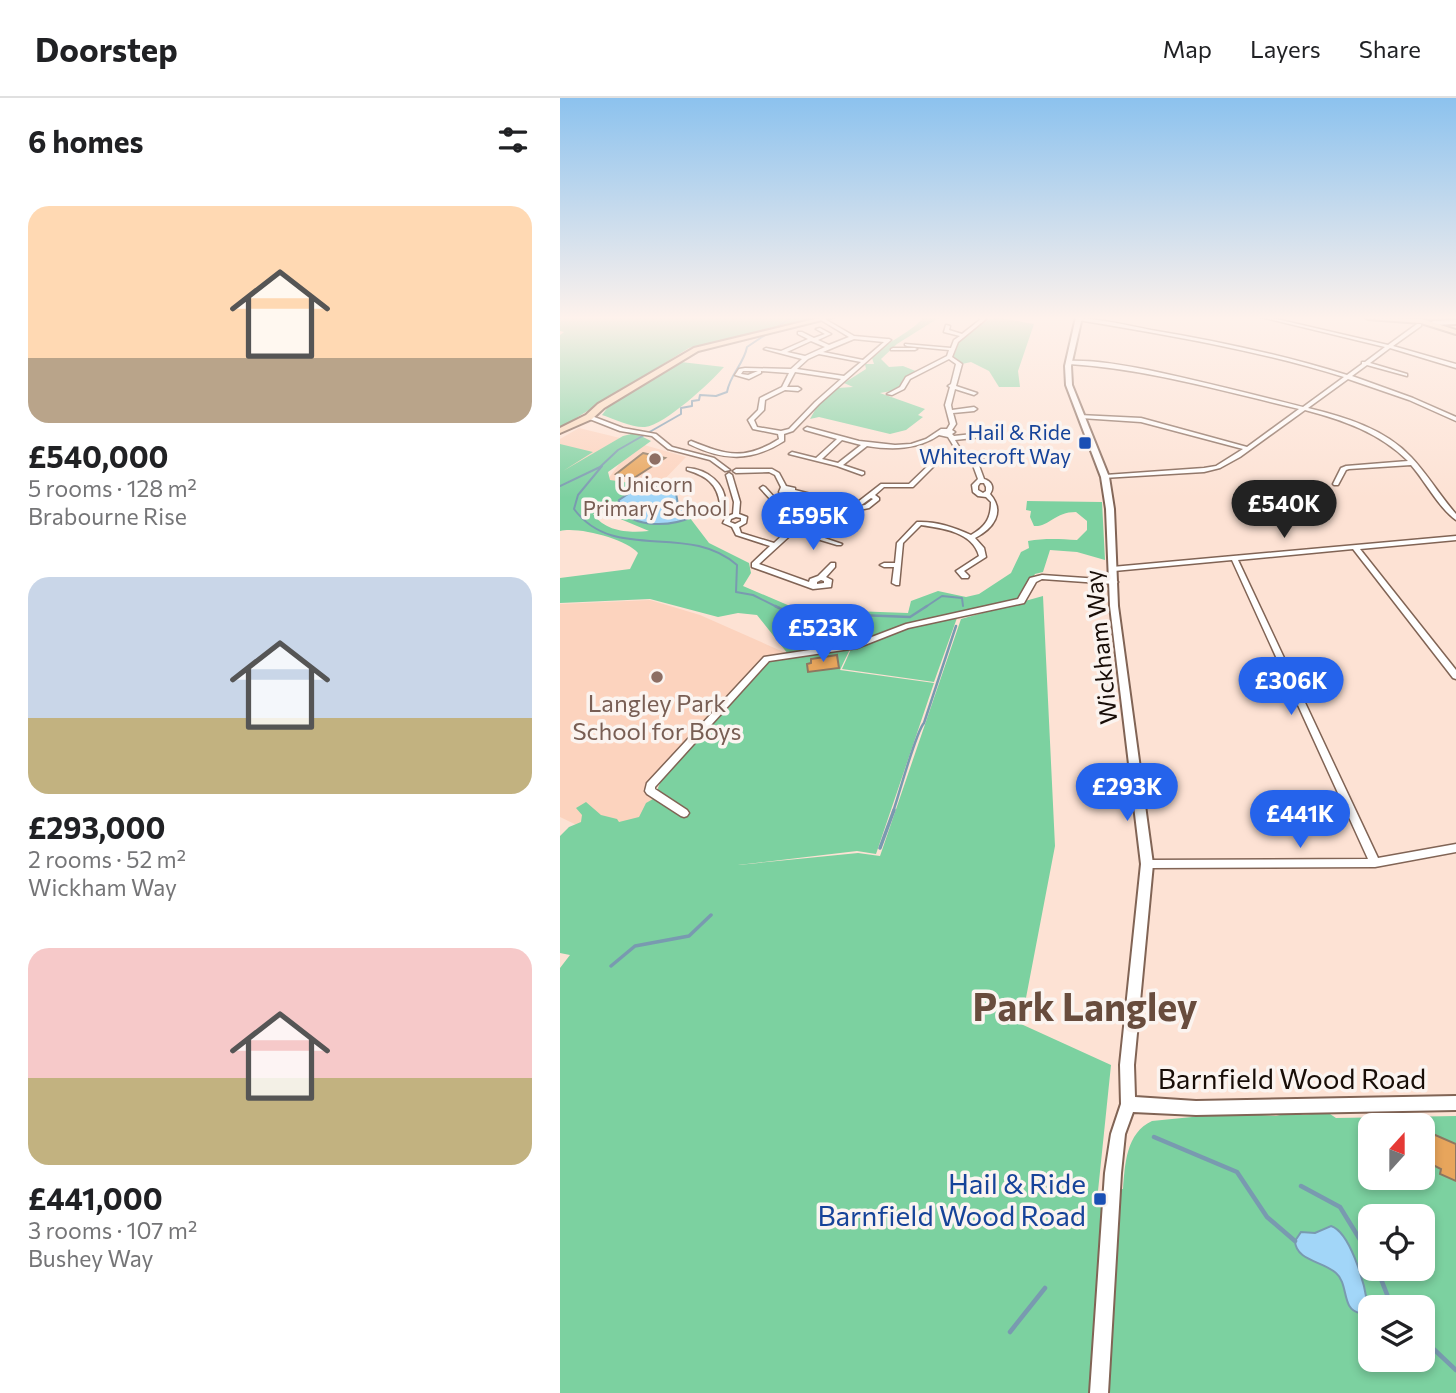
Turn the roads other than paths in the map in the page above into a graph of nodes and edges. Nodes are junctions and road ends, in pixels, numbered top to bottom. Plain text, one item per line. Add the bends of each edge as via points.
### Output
1 (647, 377) edge
2 (789, 377) edge
3 (841, 377) edge
4 (909, 377) edge
5 (954, 377) edge
6 (1069, 377) edge
7 (1166, 377) edge
8 (1344, 377) edge
9 (1350, 377) edge
10 (845, 378) joint
11 (951, 386) junction
12 (782, 389) junction
13 (798, 389) dead end
14 (974, 393) dead end
15 (890, 394) dead end
16 (1300, 408) junction
17 (974, 410) dead end
18 (951, 412) junction
19 (1081, 416) junction
20 (589, 417) junction
21 (1456, 419) edge
22 (807, 429) dead end
23 (560, 431) edge
24 (781, 433) junction
25 (863, 433) dead end
26 (951, 435) junction
27 (982, 435) dead end
28 (841, 438) junction
29 (854, 441) junction
30 (691, 443) dead end
31 (866, 444) junction
32 (1249, 449) junction
33 (959, 451) junction
34 (792, 454) dead end
35 (987, 456) dead end
36 (974, 459) junction
37 (817, 460) junction
38 (1411, 463) junction
39 (839, 465) junction
40 (689, 469) dead end
41 (729, 472) junction
42 (862, 473) dead end
43 (1105, 477) junction
44 (711, 479) junction
45 (982, 482) junction
46 (1336, 484) dead end
47 (911, 486) junction
48 (763, 488) dead end
49 (783, 489) junction
50 (920, 489) dead end
51 (987, 494) junction
52 (770, 497) junction
53 (723, 504) dead end
54 (1456, 518) edge
55 (792, 529) junction
56 (970, 538) junction
57 (1456, 538) edge
58 (772, 547) junction
59 (1355, 547) junction
60 (837, 554) dead end
61 (1234, 558) junction
62 (833, 565) dead end
63 (884, 565) dead end
64 (896, 565) junction
65 (1114, 569) junction
66 (959, 572) dead end
67 (821, 578) joint
68 (1114, 582) junction
69 (896, 583) dead end
70 (1456, 676) edge
71 (684, 813) dead end
72 (1456, 848) edge
73 (1375, 863) junction
74 (1147, 864) junction
75 (1456, 1103) edge
76 (1128, 1104) junction
77 (1099, 1393) edge

1 - 20 main road
2 - 12 street
3 - 10 street
4 - 15 street via 902,388
5 - 11 street
6 - 19 street, Wickham Way
7 - 16 street
8 - 16 street
9 - 21 street
10 - 24 street via 791,430
11 - 14 street
11 - 18 street
12 - 13 street
12 - 24 street via 762,399 761,410 752,418 753,426
16 - 32 street
16 - 38 street via 1366,429 1397,447
17 - 18 street
18 - 26 street
19 - 32 street via 1141,420
19 - 43 street, Wickham Way
20 - 23 main road
20 - 41 street via 622,430 649,434 670,449 716,461
22 - 28 street
24 - 30 street via 782,439 771,447 740,457
25 - 29 street
26 - 27 street
26 - 31 street via 898,447
26 - 33 street
28 - 29 street
28 - 37 street
29 - 31 street
31 - 39 street
32 - 43 street via 1212,469
33 - 36 street
33 - 47 street via 936,461
34 - 37 street
35 - 36 street
36 - 45 street
37 - 39 street
38 - 46 street via 1348,467
38 - 54 street
39 - 42 street
40 - 44 street
41 - 44 street
41 - 49 street via 770,470 777,474
41 - 58 street via 737,511 745,520 735,526 738,534
43 - 65 street, Wickham Way
44 - 53 street
45 - 51 street via 991,487
45 - 51 street via 972,493
47 - 49 street via 883,481 871,493 877,499 867,507 792,491 791,486
47 - 50 street
48 - 52 street
49 - 52 street
51 - 56 street via 993,502 992,521
52 - 55 street via 807,511
55 - 58 street
55 - 60 street via 840,542
56 - 64 street via 920,521 901,541
56 - 66 street via 984,556
57 - 59 street
58 - 67 street via 754,564 759,569 811,585
59 - 61 street
59 - 70 street
61 - 65 street
61 - 73 street
62 - 67 street
63 - 64 street
64 - 69 street
65 - 68 street, Wickham Way
68 - 71 street via 1042,577 1033,580 1020,601 906,626 857,645 767,659 650,786 650,791
68 - 74 street, Wickham Way
72 - 73 street
73 - 74 street
74 - 76 street, Wickham Way via 1127,1065
75 - 76 street, Barnfield Wood Road via 1196,1108
76 - 77 street, Wickham Way via 1114,1163

